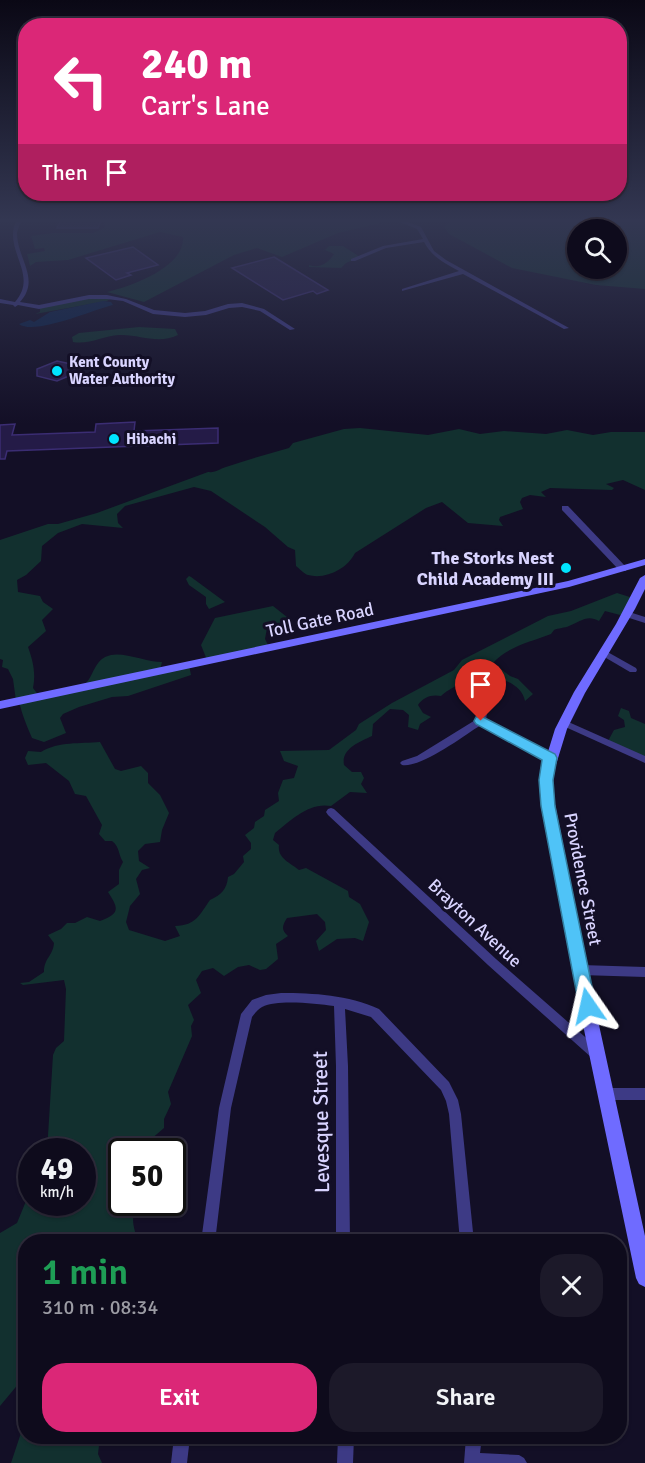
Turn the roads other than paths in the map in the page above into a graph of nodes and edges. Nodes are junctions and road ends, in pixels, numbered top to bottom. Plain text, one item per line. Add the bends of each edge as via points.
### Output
1 (18, 287) edge
2 (25, 287) edge
3 (413, 287) edge
4 (491, 287) edge
5 (404, 290) dead end
6 (0, 304) edge
7 (13, 304) junction
8 (566, 328) dead end
9 (290, 330) dead end
10 (565, 508) dead end
11 (645, 562) edge
12 (623, 569) junction
13 (645, 578) edge
14 (641, 594) edge
15 (626, 614) junction
16 (645, 620) edge
17 (604, 653) junction
18 (633, 670) dead end
19 (0, 705) edge
20 (484, 706) dead end
21 (481, 721) junction
22 (564, 723) junction
23 (550, 758) junction
24 (645, 759) edge
25 (405, 763) dead end
26 (331, 812) dead end
27 (581, 970) junction
28 (645, 972) edge
29 (339, 1002) junction
30 (598, 1056) junction
31 (607, 1094) junction
32 (645, 1094) edge
33 (209, 1234) edge
34 (343, 1234) edge
35 (466, 1234) edge
36 (642, 1253) edge
37 (645, 1278) edge
38 (181, 1444) edge
39 (346, 1444) edge
40 (473, 1444) edge
41 (472, 1461) edge
42 (179, 1463) edge
43 (345, 1463) edge
44 (519, 1463) edge

1 - 7 street
2 - 7 street via 23,296
3 - 5 street
4 - 8 street
6 - 7 street
7 - 9 street via 43,308 99,298 122,302 150,314 188,317 242,307
10 - 12 street
11 - 12 main road, Toll Gate Road
12 - 19 main road, Toll Gate Road via 555,587
13 - 14 main road, Providence Street
14 - 15 main road, Providence Street
15 - 16 street
15 - 17 main road, Providence Street
17 - 18 street
17 - 22 main road, Providence Street
20 - 21 street
21 - 23 street
21 - 25 street via 420,759
22 - 23 main road, Providence Street
22 - 24 street
23 - 27 main road, Providence Street via 546,789
26 - 30 street, Brayton Avenue
27 - 28 street
27 - 30 main road, Providence Street
29 - 33 street via 267,999 247,1014 225,1108
29 - 34 street, Levesque Street
29 - 35 street via 363,1006 375,1013 448,1091 455,1114
30 - 31 main road, Providence Street
31 - 32 street
31 - 36 main road, Providence Street
36 - 37 main road, Providence Street
38 - 42 street
39 - 43 street
40 - 41 street
41 - 44 street

